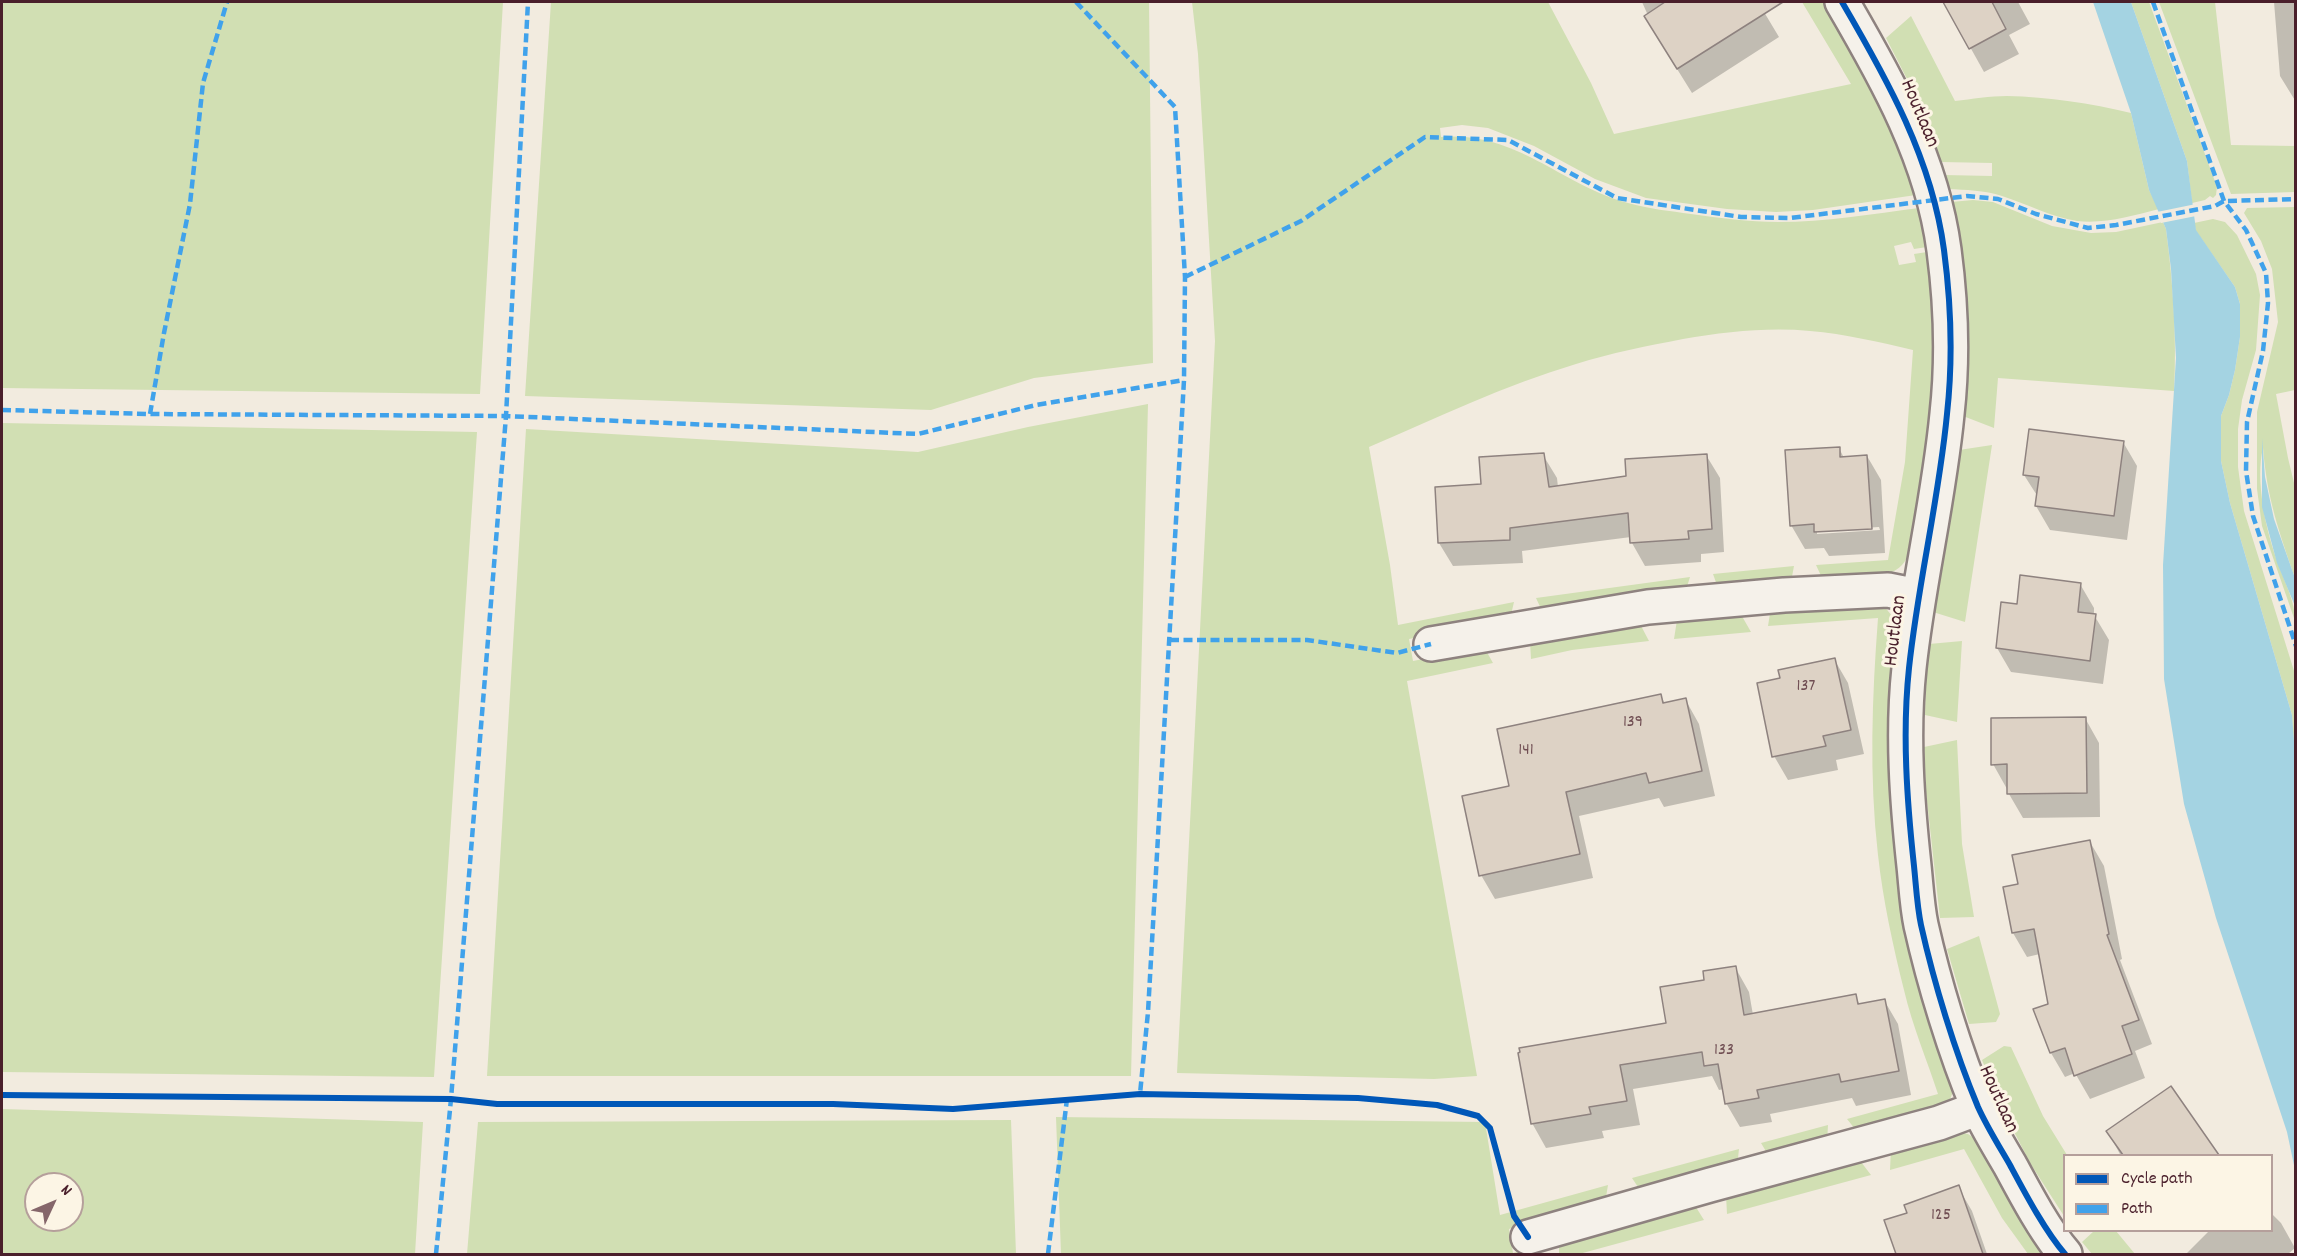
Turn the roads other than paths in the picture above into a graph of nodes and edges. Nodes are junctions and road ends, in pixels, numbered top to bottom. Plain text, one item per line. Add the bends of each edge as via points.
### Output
1 (1842, 2) edge
2 (1918, 596) junction
3 (1431, 644) dead end
4 (1979, 1108) junction
5 (1528, 1237) dead end
6 (2065, 1254) edge

1 - 2 street, Houtlaan via 1906,119 1934,200 1944,249 1950,352 1947,414
2 - 3 street, Houtlaan via 1888,590 1648,607
2 - 4 street, Houtlaan via 1906,747 1921,923 1947,1018
4 - 5 street, Houtlaan via 1940,1123
4 - 6 street, Houtlaan via 2020,1184

